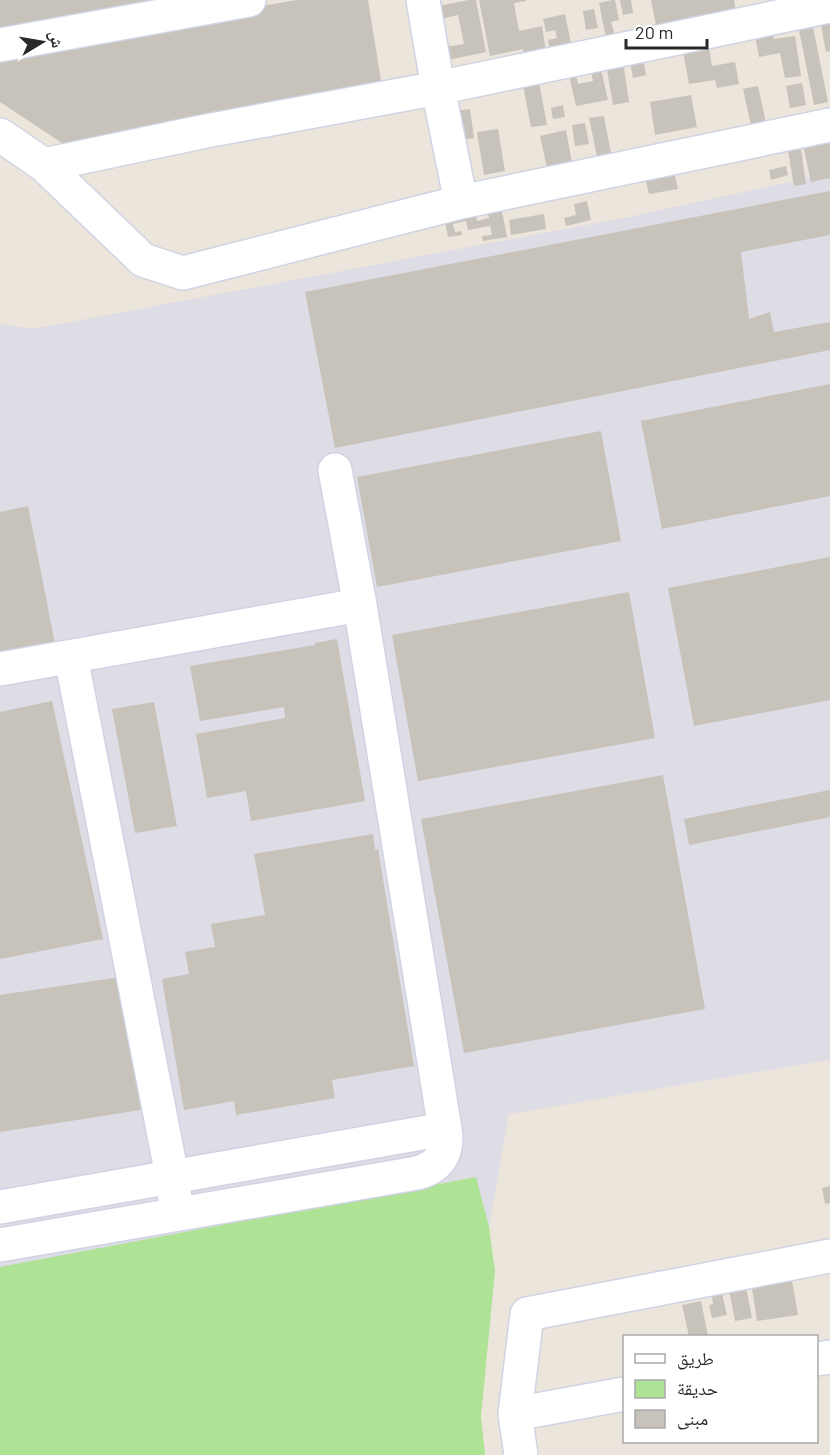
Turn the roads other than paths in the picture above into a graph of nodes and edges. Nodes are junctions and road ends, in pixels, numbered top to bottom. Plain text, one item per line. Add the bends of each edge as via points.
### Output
1 (249, 0) edge
2 (423, 0) edge
3 (830, 6) edge
4 (0, 45) edge
5 (438, 88) junction
6 (830, 125) edge
7 (0, 135) edge
8 (44, 165) junction
9 (461, 202) junction
10 (335, 470) dead end
11 (360, 605) junction
12 (71, 657) junction
13 (0, 669) edge
14 (445, 1129) junction
15 (172, 1176) junction
16 (0, 1207) edge
17 (177, 1214) junction
18 (0, 1245) edge
19 (830, 1256) edge
20 (623, 1394) edge
21 (515, 1414) junction
22 (521, 1455) edge

1 - 4 street
2 - 5 street
3 - 5 street
5 - 8 street
5 - 9 street
6 - 9 street
7 - 8 street
8 - 9 street via 143,260 183,273
10 - 11 street
11 - 12 street
11 - 14 street
12 - 13 street
12 - 15 street
14 - 15 street
14 - 17 street via 447,1139 441,1158 426,1170
15 - 16 street
15 - 17 street
17 - 18 street
19 - 21 street via 527,1314
20 - 21 street
21 - 22 street

